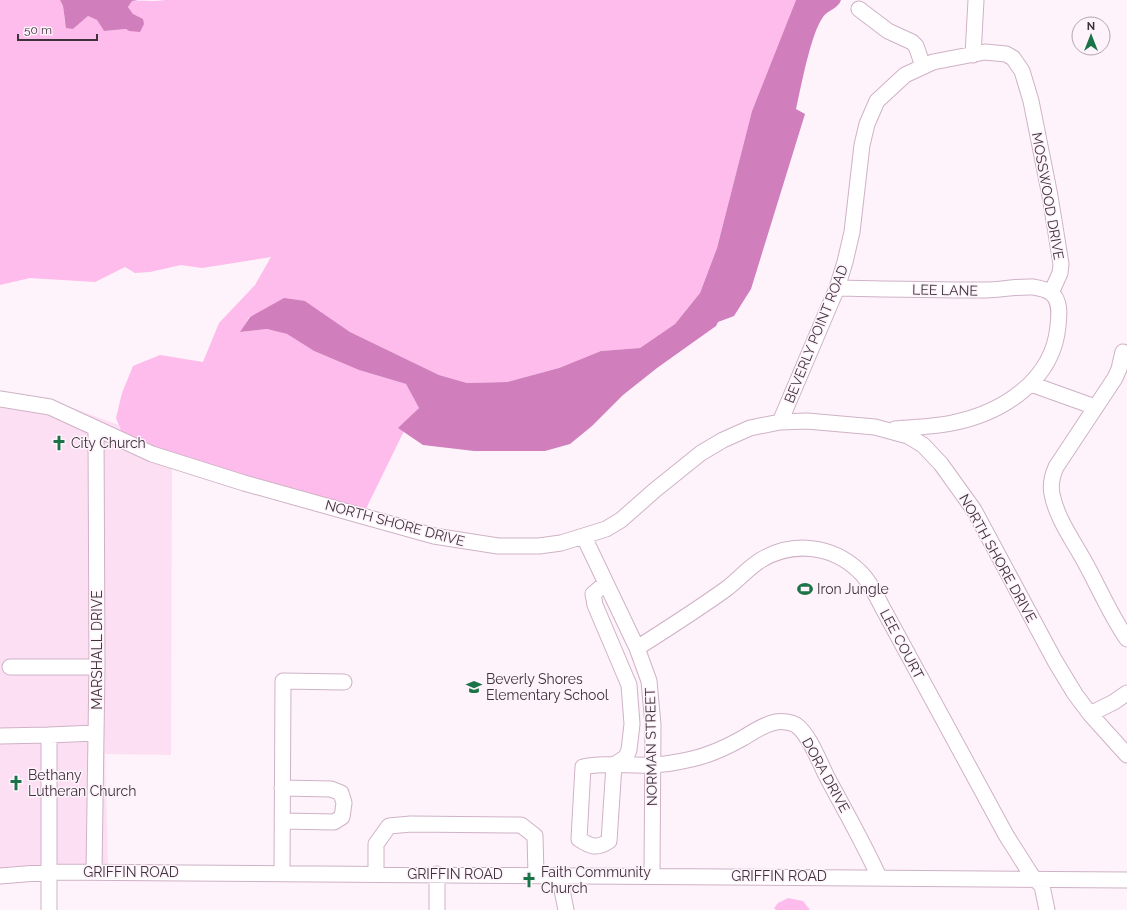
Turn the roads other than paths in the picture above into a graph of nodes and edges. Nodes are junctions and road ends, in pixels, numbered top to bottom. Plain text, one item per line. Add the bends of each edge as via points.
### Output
1 (976, 0) edge
2 (859, 9) dead end
3 (972, 55) junction
4 (923, 66) junction
5 (837, 288) junction
6 (1051, 293) junction
7 (1123, 352) dead end
8 (1031, 384) junction
9 (0, 399) edge
10 (1095, 407) junction
11 (780, 422) junction
12 (96, 428) junction
13 (888, 430) junction
14 (584, 537) junction
15 (606, 583) junction
16 (1127, 639) edge
17 (637, 648) junction
18 (10, 667) dead end
19 (97, 667) junction
20 (344, 682) dead end
21 (1127, 693) edge
22 (1090, 714) junction
23 (96, 733) junction
24 (49, 735) junction
25 (0, 736) edge
26 (1127, 754) edge
27 (614, 765) junction
28 (653, 765) junction
29 (282, 788) junction
30 (282, 821) junction
31 (49, 872) junction
32 (94, 872) junction
33 (282, 873) junction
34 (376, 874) junction
35 (438, 874) junction
36 (536, 875) junction
37 (559, 875) junction
38 (0, 876) edge
39 (652, 876) junction
40 (880, 877) junction
41 (1035, 880) junction
42 (1127, 880) edge
43 (49, 910) edge
44 (437, 910) edge
45 (566, 910) edge
46 (1047, 910) edge

1 - 3 street
2 - 4 street via 888,30 912,42
3 - 4 street, BEVERLY POINT ROAD
3 - 6 street, MOSSWOOD DRIVE via 985,52 1006,54 1022,71 1031,101 1061,264
4 - 5 street, BEVERLY POINT ROAD via 896,81 877,101 867,124 857,175 852,232
5 - 6 street, LEE LANE via 1034,288
5 - 11 street, BEVERLY POINT ROAD
6 - 8 street via 1057,301 1059,312 1057,338 1045,365
7 - 10 street via 1115,378
8 - 10 street
8 - 13 street via 1010,401 972,418 950,424
9 - 12 street, NORTH SHORE DRIVE via 50,407
10 - 16 street via 1056,467 1052,477 1052,495 1069,535
11 - 13 street, NORTH SHORE DRIVE via 807,421
11 - 14 street, NORTH SHORE DRIVE via 750,428 723,440 689,462 621,520
12 - 14 street, NORTH SHORE DRIVE via 152,454 244,483 434,536 469,543 519,547 561,543
12 - 19 street, MARSHALL DRIVE
13 - 22 street, NORTH SHORE DRIVE via 916,440 941,464 987,533 1055,661
14 - 15 street, NORMAN STREET
15 - 17 street, NORMAN STREET
15 - 27 street via 593,594 595,605 629,685 632,724 626,757
17 - 28 street, NORMAN STREET via 652,695
17 - 41 street, LEE COURT via 701,607 760,560 769,556 808,547 847,561 866,580 1003,829
18 - 19 street
19 - 23 street, MARSHALL DRIVE
20 - 29 street via 283,681
21 - 22 street
22 - 26 street, NORTH SHORE DRIVE
23 - 24 street
23 - 32 street, MARSHALL DRIVE
24 - 25 street
24 - 31 street
27 - 27 street, DORA DRIVE via 583,767 579,839 589,845 601,846 609,841
27 - 28 street, DORA DRIVE
28 - 39 street, NORMAN STREET
28 - 40 street, DORA DRIVE via 710,754 776,722 796,725 814,750
29 - 30 street
29 - 30 street via 331,789 341,793 344,803 342,817 334,822
30 - 33 street
31 - 32 street, GRIFFIN ROAD
31 - 38 street, GRIFFIN ROAD
31 - 43 street
32 - 33 street, GRIFFIN ROAD
33 - 34 street, GRIFFIN ROAD
34 - 35 street, GRIFFIN ROAD
34 - 36 street via 376,844 389,826 411,824 521,825 535,836
35 - 36 street, GRIFFIN ROAD
35 - 44 street
36 - 37 street, GRIFFIN ROAD
37 - 39 street, GRIFFIN ROAD
37 - 45 street
39 - 40 street, GRIFFIN ROAD
40 - 41 street, GRIFFIN ROAD
41 - 42 street, GRIFFIN ROAD
41 - 46 street, LEE COURT via 1044,890

